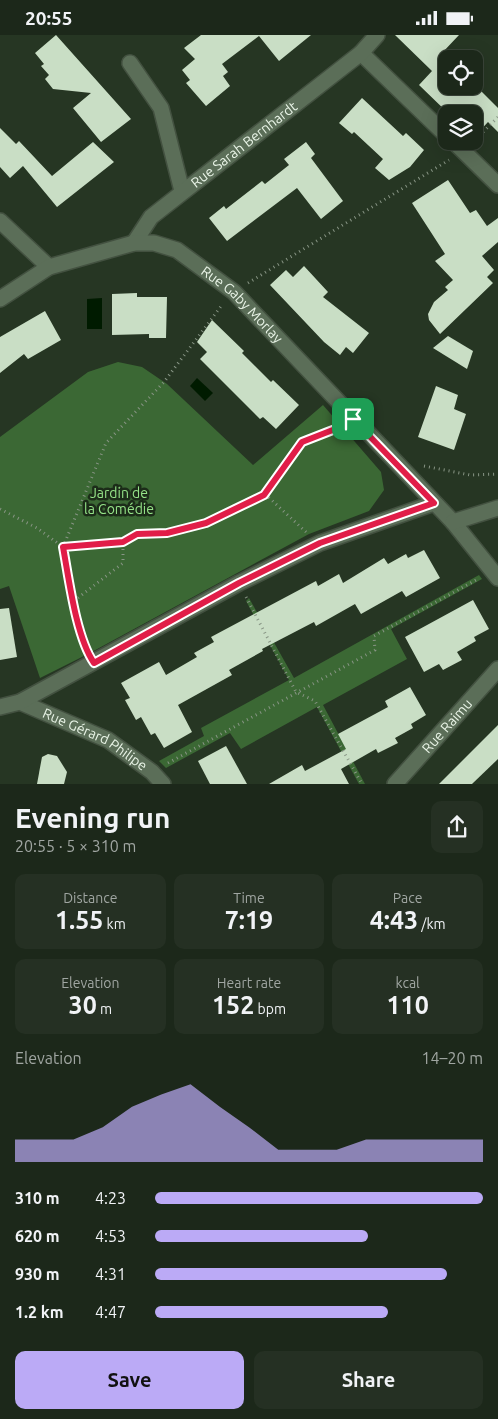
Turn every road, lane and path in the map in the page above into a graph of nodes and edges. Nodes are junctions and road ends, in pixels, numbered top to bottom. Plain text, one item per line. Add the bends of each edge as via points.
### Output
1 (377, 35) edge
2 (361, 53) junction
3 (130, 63) dead end
4 (438, 127) edge
5 (462, 150) edge
6 (498, 185) edge
7 (182, 191) junction
8 (0, 221) edge
9 (134, 243) junction
10 (49, 267) junction
11 (0, 299) edge
12 (353, 419) junction
13 (421, 465) dead end
14 (498, 474) edge
15 (264, 495) junction
16 (434, 503) junction
17 (498, 508) edge
18 (0, 509) edge
19 (453, 521) junction
20 (123, 542) junction
21 (320, 543) junction
22 (63, 547) junction
23 (495, 574) edge
24 (239, 583) junction
25 (74, 601) junction
26 (94, 663) junction
27 (498, 669) edge
28 (296, 692) junction
29 (20, 702) junction
30 (0, 707) edge
31 (152, 772) junction
32 (164, 784) edge
33 (362, 784) edge
34 (395, 784) edge

1 - 2 street, Rue Sarah Bernhardt
2 - 4 street
2 - 7 street, Rue Sarah Bernhardt
3 - 7 street via 161,108
5 - 6 street
7 - 9 street, Rue Sarah Bernhardt via 151,217
8 - 10 street
9 - 10 street, Rue Gaby Morlay
9 - 12 street, Rue Gaby Morlay via 154,243 177,250 234,292
10 - 11 street, Rue Gaby Morlay
12 - 15 path via 302,442
12 - 16 street, Rue Gaby Morlay
13 - 14 path via 470,475
15 - 20 path via 206,523 167,533 137,534
15 - 21 path via 309,534 316,533
16 - 19 street
16 - 21 street
17 - 19 street
18 - 22 path
19 - 23 street
20 - 22 path
20 - 25 path via 123,563
21 - 24 street
22 - 25 path
23 - 28 path via 374,636 375,650
24 - 26 street
24 - 28 path
25 - 26 path via 88,654
26 - 29 street
27 - 34 street, Rue Raimu
28 - 31 path
28 - 33 path via 316,701
29 - 30 street
29 - 31 street, Rue Gérard Philipe via 108,740
31 - 32 street, Rue Gérard Philipe

